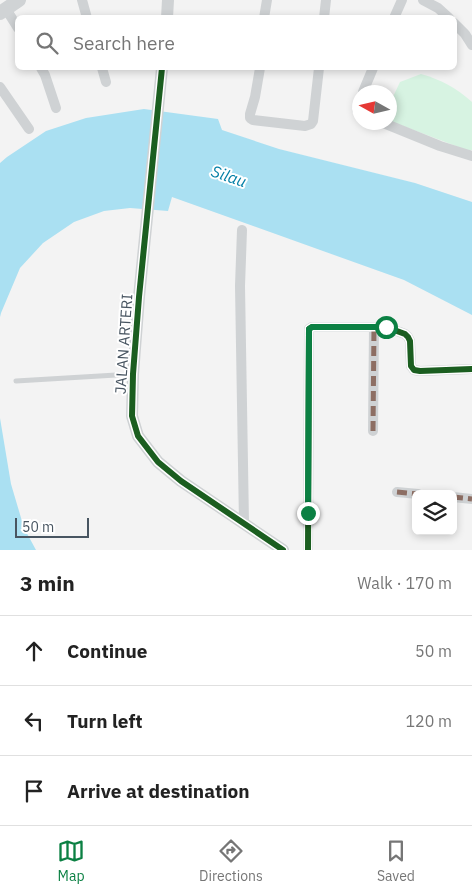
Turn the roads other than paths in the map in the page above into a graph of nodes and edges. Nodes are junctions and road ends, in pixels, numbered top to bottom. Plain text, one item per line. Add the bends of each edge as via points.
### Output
1 (19, 0) edge
2 (82, 0) edge
3 (168, 0) edge
4 (267, 0) edge
5 (326, 0) edge
6 (402, 0) edge
7 (423, 0) edge
8 (3, 11) edge
9 (86, 15) edge
10 (167, 15) edge
11 (264, 15) edge
12 (324, 15) edge
13 (395, 15) edge
14 (446, 15) edge
15 (15, 25) edge
16 (457, 26) edge
17 (472, 45) edge
18 (42, 70) edge
19 (103, 70) edge
20 (260, 70) edge
21 (320, 70) edge
22 (372, 70) edge
23 (162, 71) edge
24 (106, 82) dead end
25 (366, 85) edge
26 (0, 87) edge
27 (56, 108) dead end
28 (29, 129) dead end
29 (397, 129) edge
30 (472, 156) edge
31 (242, 230) dead end
32 (374, 327) junction
33 (472, 369) edge
34 (133, 374) junction
35 (16, 381) dead end
36 (373, 431) dead end
37 (397, 492) dead end
38 (412, 493) edge
39 (457, 496) edge
40 (472, 498) edge
41 (244, 523) junction
42 (283, 550) edge
43 (308, 550) edge

1 - 8 main road
2 - 9 street
3 - 10 street
4 - 11 street
5 - 12 street
6 - 13 street
7 - 14 street
8 - 15 street
16 - 17 street
18 - 27 street
19 - 24 street
20 - 21 street via 250,118 305,126 314,121
22 - 25 street
23 - 34 street, JALAN ARTERI
26 - 28 street
29 - 30 street
31 - 41 street
32 - 33 street via 386,327 408,337 414,370
32 - 36 street
32 - 43 street via 309,329
34 - 35 lane
34 - 41 street, JALAN ARTERI via 132,416 138,436 148,450 181,481
37 - 38 street
39 - 40 street
41 - 42 street, JALAN ARTERI

